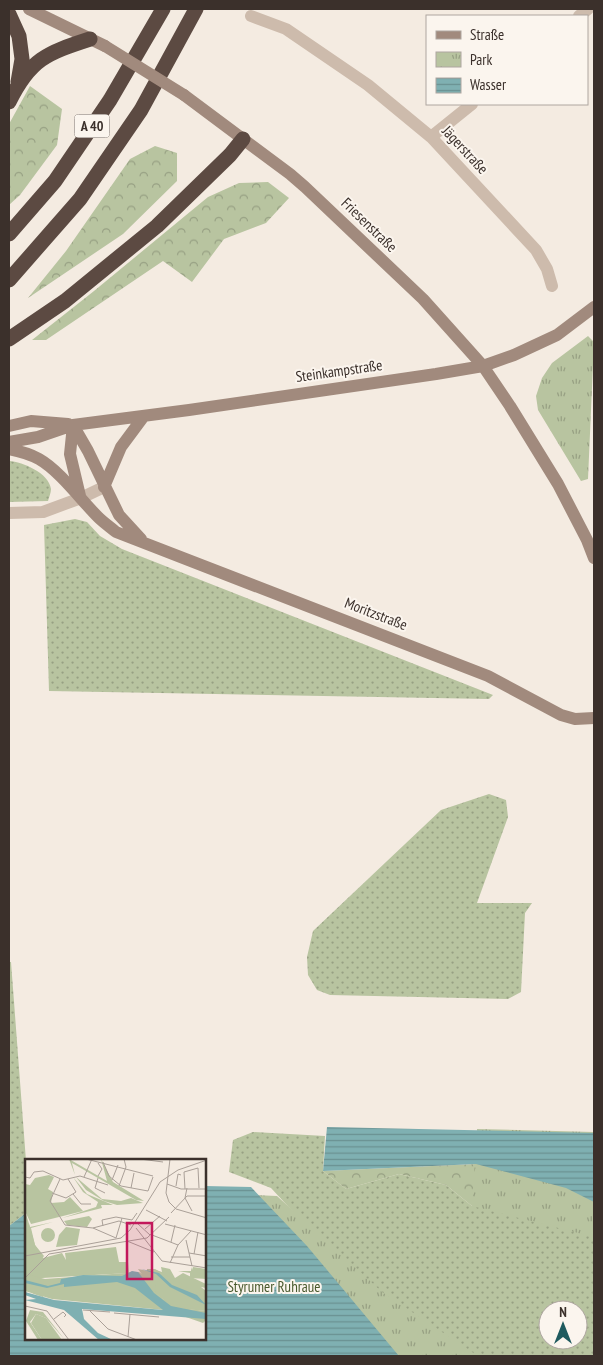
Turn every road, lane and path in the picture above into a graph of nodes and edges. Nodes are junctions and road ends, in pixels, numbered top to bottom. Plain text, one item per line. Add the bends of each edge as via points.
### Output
1 (29, 9) edge
2 (163, 9) edge
3 (196, 9) edge
4 (9, 14) edge
5 (251, 16) dead end
6 (90, 39) junction
7 (17, 85) junction
8 (9, 102) edge
9 (471, 105) edge
10 (431, 137) junction
11 (244, 139) junction
12 (9, 234) edge
13 (9, 280) edge
14 (552, 286) dead end
15 (594, 307) edge
16 (9, 339) edge
17 (483, 366) junction
18 (144, 416) junction
19 (73, 425) junction
20 (9, 426) edge
21 (9, 442) edge
22 (9, 449) edge
23 (104, 487) junction
24 (81, 498) junction
25 (9, 513) edge
26 (143, 541) junction
27 (594, 558) edge
28 (594, 718) edge

1 - 6 main road, Friesenstraße
2 - 12 highway, A 40 via 110,100 60,173
3 - 13 highway, A 40 via 141,110 80,200
4 - 7 highway via 18,36 22,59
5 - 10 street, Jägerstraße via 295,34 368,85
6 - 7 highway via 45,56
6 - 11 main road, Friesenstraße, bridge via 184,95
7 - 8 highway
9 - 10 street
10 - 14 street, Jägerstraße via 536,250
11 - 16 highway via 157,226 65,301
11 - 17 main road, Friesenstraße via 335,214 423,299
15 - 17 main road, Steinkampstraße via 557,335
17 - 18 main road, Steinkampstraße
17 - 27 main road, Friesenstraße via 558,484
18 - 19 main road, Steinkampstraße
18 - 23 main road via 121,446
19 - 20 main road, Steinkampstraße via 31,421
19 - 21 main road, Steinkampstraße via 38,437
19 - 23 main road, Moritzstraße
19 - 24 main road via 70,454
22 - 24 main road, Moritzstraße via 39,459
23 - 24 street
23 - 26 main road, Moritzstraße via 119,515
24 - 25 street via 43,512
24 - 26 main road, Moritzstraße via 116,532
26 - 28 main road, Moritzstraße via 488,676 561,715 575,719

